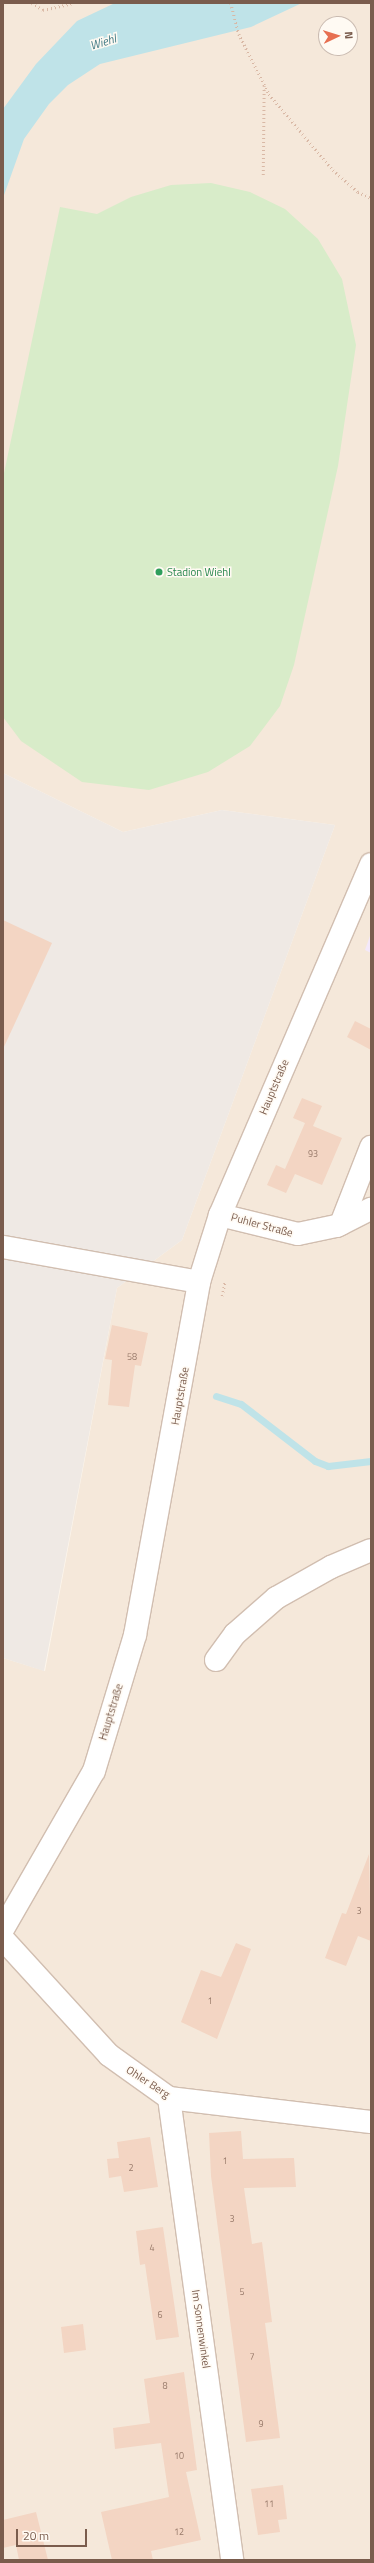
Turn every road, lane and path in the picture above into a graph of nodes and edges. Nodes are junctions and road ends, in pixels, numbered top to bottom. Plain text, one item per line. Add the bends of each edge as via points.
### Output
1 (32, 3) edge
2 (74, 3) edge
3 (231, 3) edge
4 (264, 83) junction
5 (263, 175) dead end
6 (371, 198) edge
7 (371, 864) edge
8 (371, 1147) edge
9 (371, 1209) edge
10 (220, 1214) junction
11 (341, 1224) junction
12 (3, 1247) edge
13 (199, 1282) junction
14 (371, 1550) edge
15 (216, 1660) dead end
16 (3, 1929) edge
17 (3, 1939) edge
18 (169, 2098) junction
19 (371, 2122) edge
20 (232, 2560) edge

1 - 2 path via 43,10
3 - 4 path via 239,34
4 - 5 path
4 - 6 path via 269,94 333,170 358,192
7 - 10 street, Hauptstraße
8 - 11 street
9 - 11 street, Puhler Straße
10 - 11 street, Puhler Straße via 298,1234
10 - 13 street, Hauptstraße
12 - 13 street
13 - 16 street, Hauptstraße via 135,1635 94,1771
14 - 15 street via 331,1567 276,1598 235,1634
17 - 18 street, Ohler Berg via 109,2055
18 - 19 street, Ohler Berg
18 - 20 street, Im Sonnenwinkel

